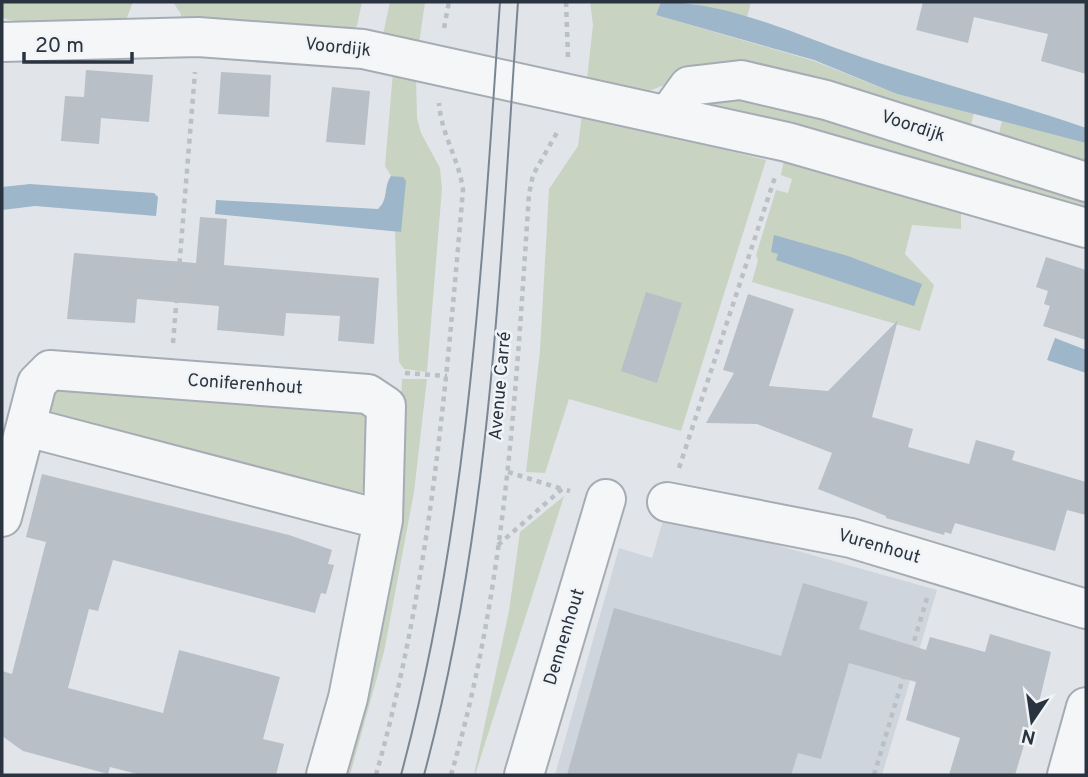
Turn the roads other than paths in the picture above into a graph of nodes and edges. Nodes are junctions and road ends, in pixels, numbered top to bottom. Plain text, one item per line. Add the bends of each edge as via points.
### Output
1 (2, 42) edge
2 (668, 115) junction
3 (1086, 182) edge
4 (1086, 228) edge
5 (27, 427) junction
6 (606, 499) road end
7 (667, 502) road end
8 (2, 517) edge
9 (383, 520) junction
10 (1086, 609) edge
11 (1086, 707) edge
12 (326, 775) edge
13 (524, 775) edge
14 (1066, 775) edge

1 - 2 street, Voordijk via 198,37 363,49
2 - 3 street, Voordijk via 689,86 741,80 826,100
2 - 4 street, Voordijk via 786,142
5 - 8 street, Coniferenhout
5 - 9 street
5 - 9 street, Coniferenhout via 37,383 50,370 368,394 386,406
6 - 13 street, Dennenhout
7 - 10 street, Vurenhout via 851,538
9 - 12 street, Coniferenhout via 348,698
11 - 14 street

